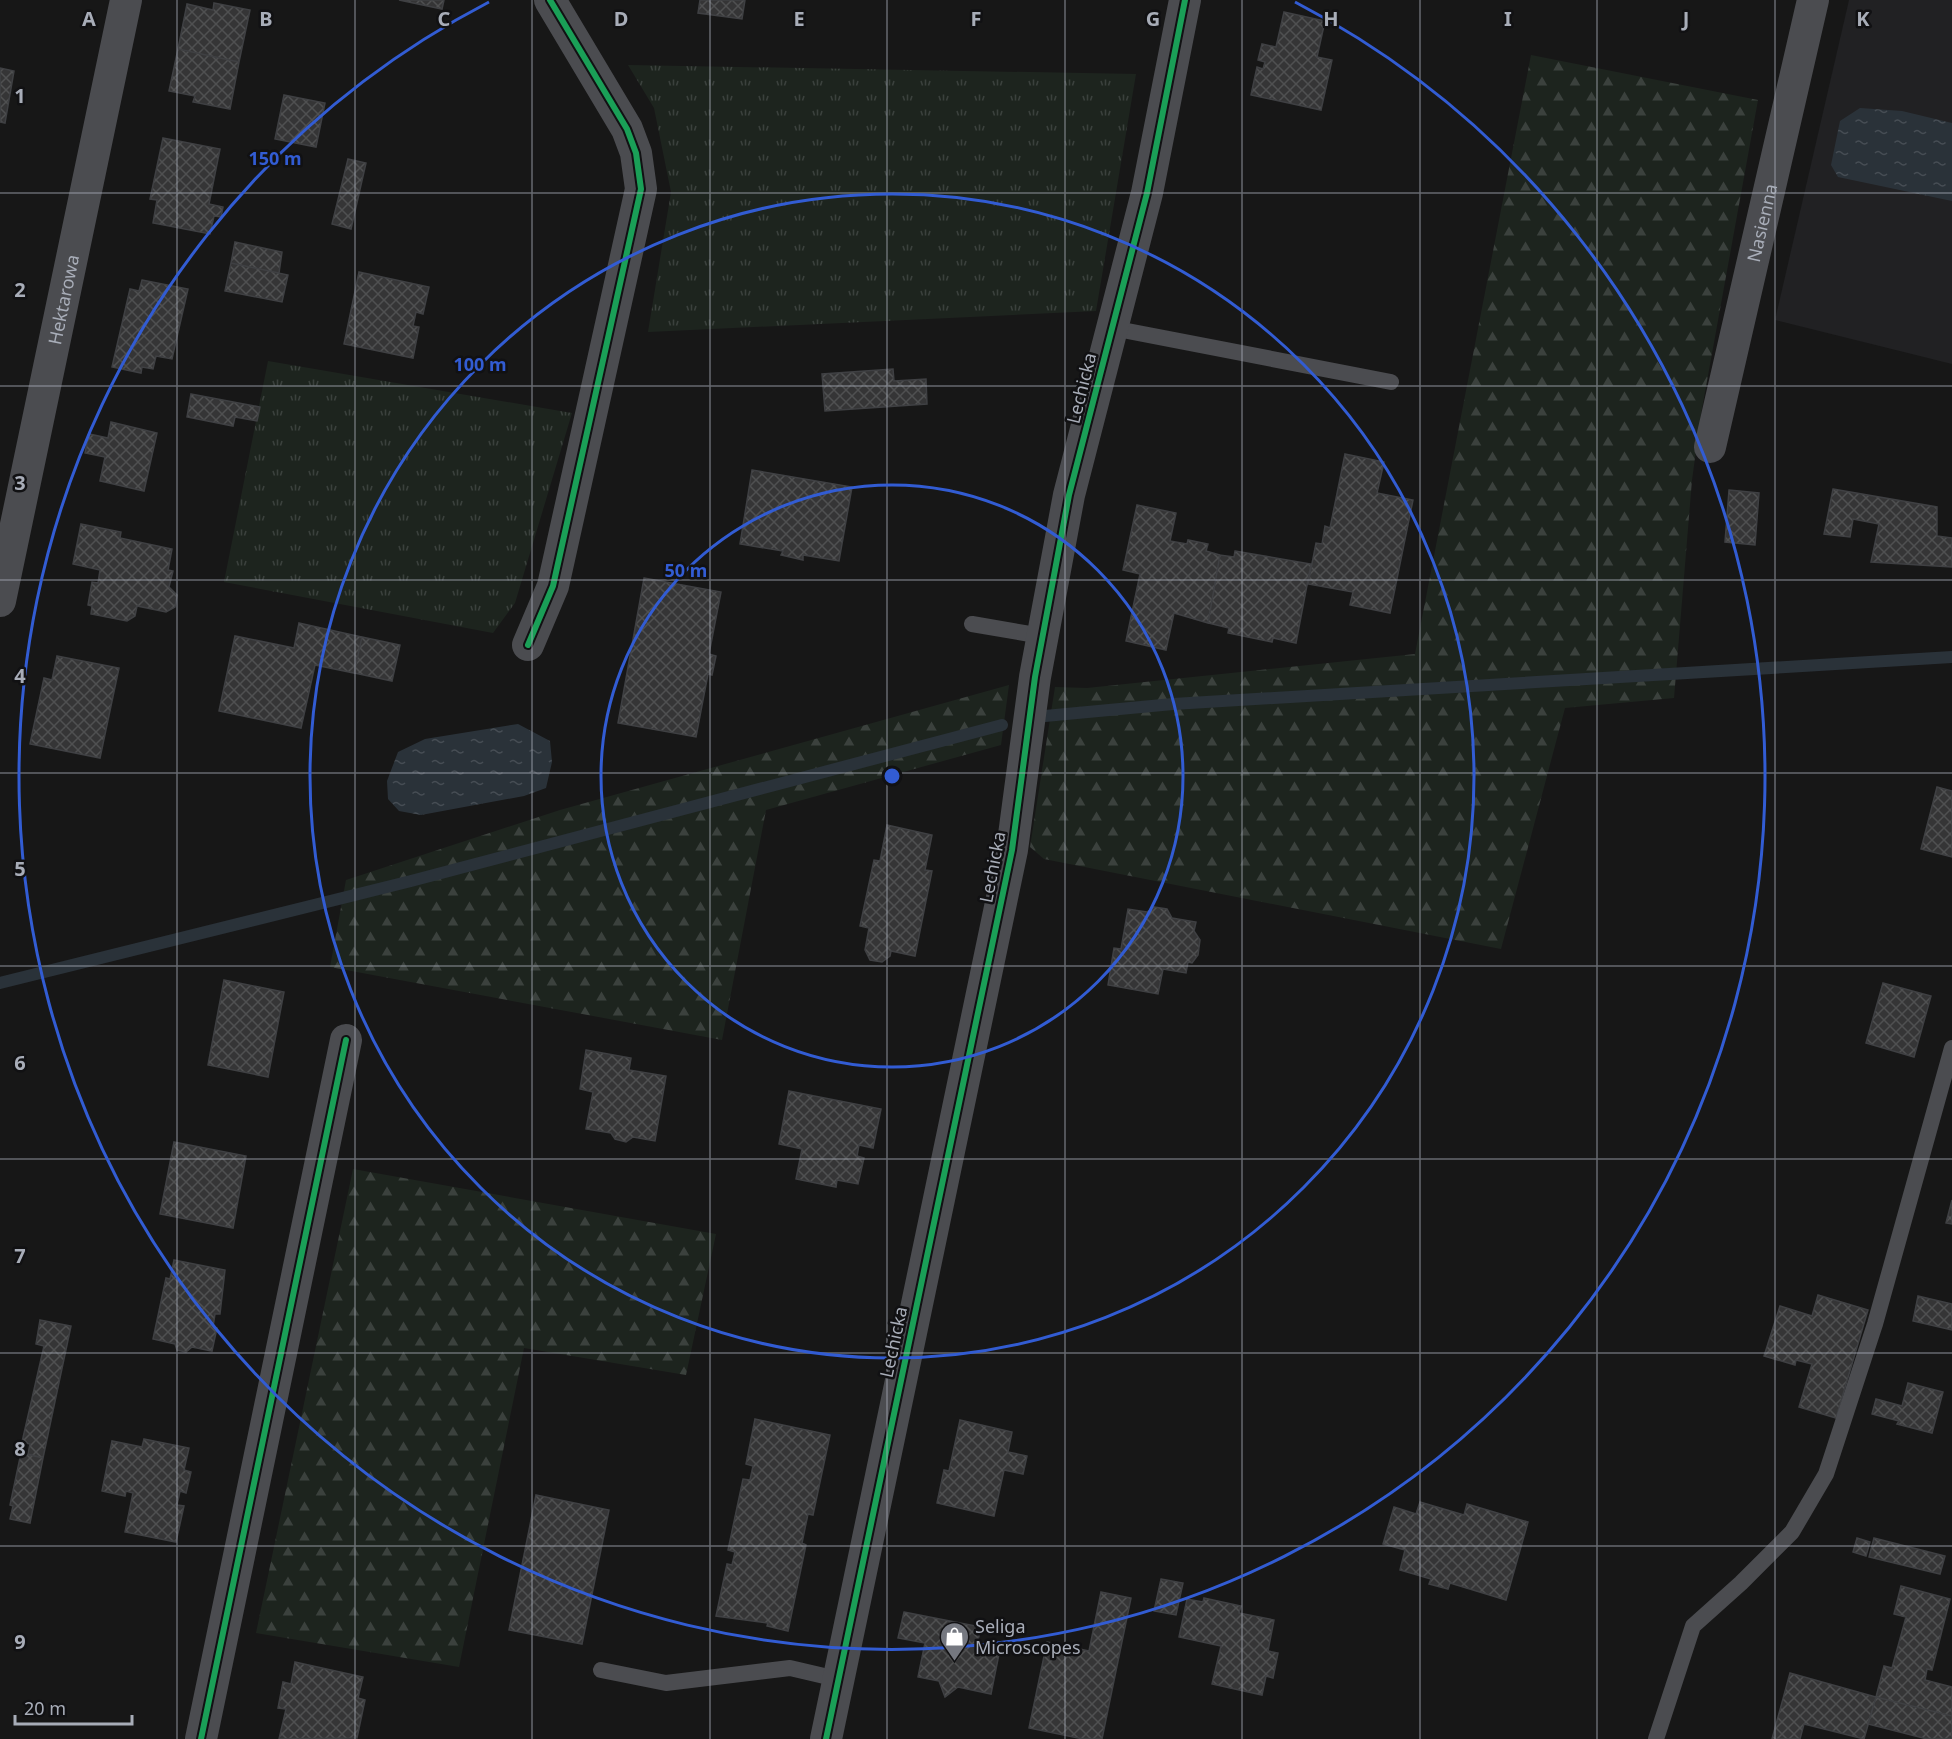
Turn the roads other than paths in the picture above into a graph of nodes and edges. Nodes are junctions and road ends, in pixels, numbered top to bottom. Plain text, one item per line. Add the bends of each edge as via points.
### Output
1 (126, 0) edge
2 (550, 0) edge
3 (1185, 0) edge
4 (1814, 0) edge
5 (1112, 328) junction
6 (1391, 382) dead end
7 (1710, 447) dead end
8 (0, 601) edge
9 (972, 624) dead end
10 (1042, 636) junction
11 (528, 645) dead end
12 (346, 1040) dead end
13 (1952, 1048) edge
14 (601, 1670) dead end
15 (837, 1679) junction
16 (201, 1739) edge
17 (826, 1739) edge
18 (1656, 1739) edge

1 - 8 street, Hektarowa
2 - 11 street via 627,129 636,153 641,189 553,586
3 - 5 street, Lechicka via 1147,193
4 - 7 street, Nasienna
5 - 6 lane
5 - 10 street, Lechicka via 1069,495
9 - 10 lane
10 - 15 street, Lechicka via 1012,850
12 - 16 street
13 - 18 lane via 1875,1324 1827,1474 1792,1532 1693,1626
14 - 15 lane via 666,1683 790,1668
15 - 17 street, Lechicka

